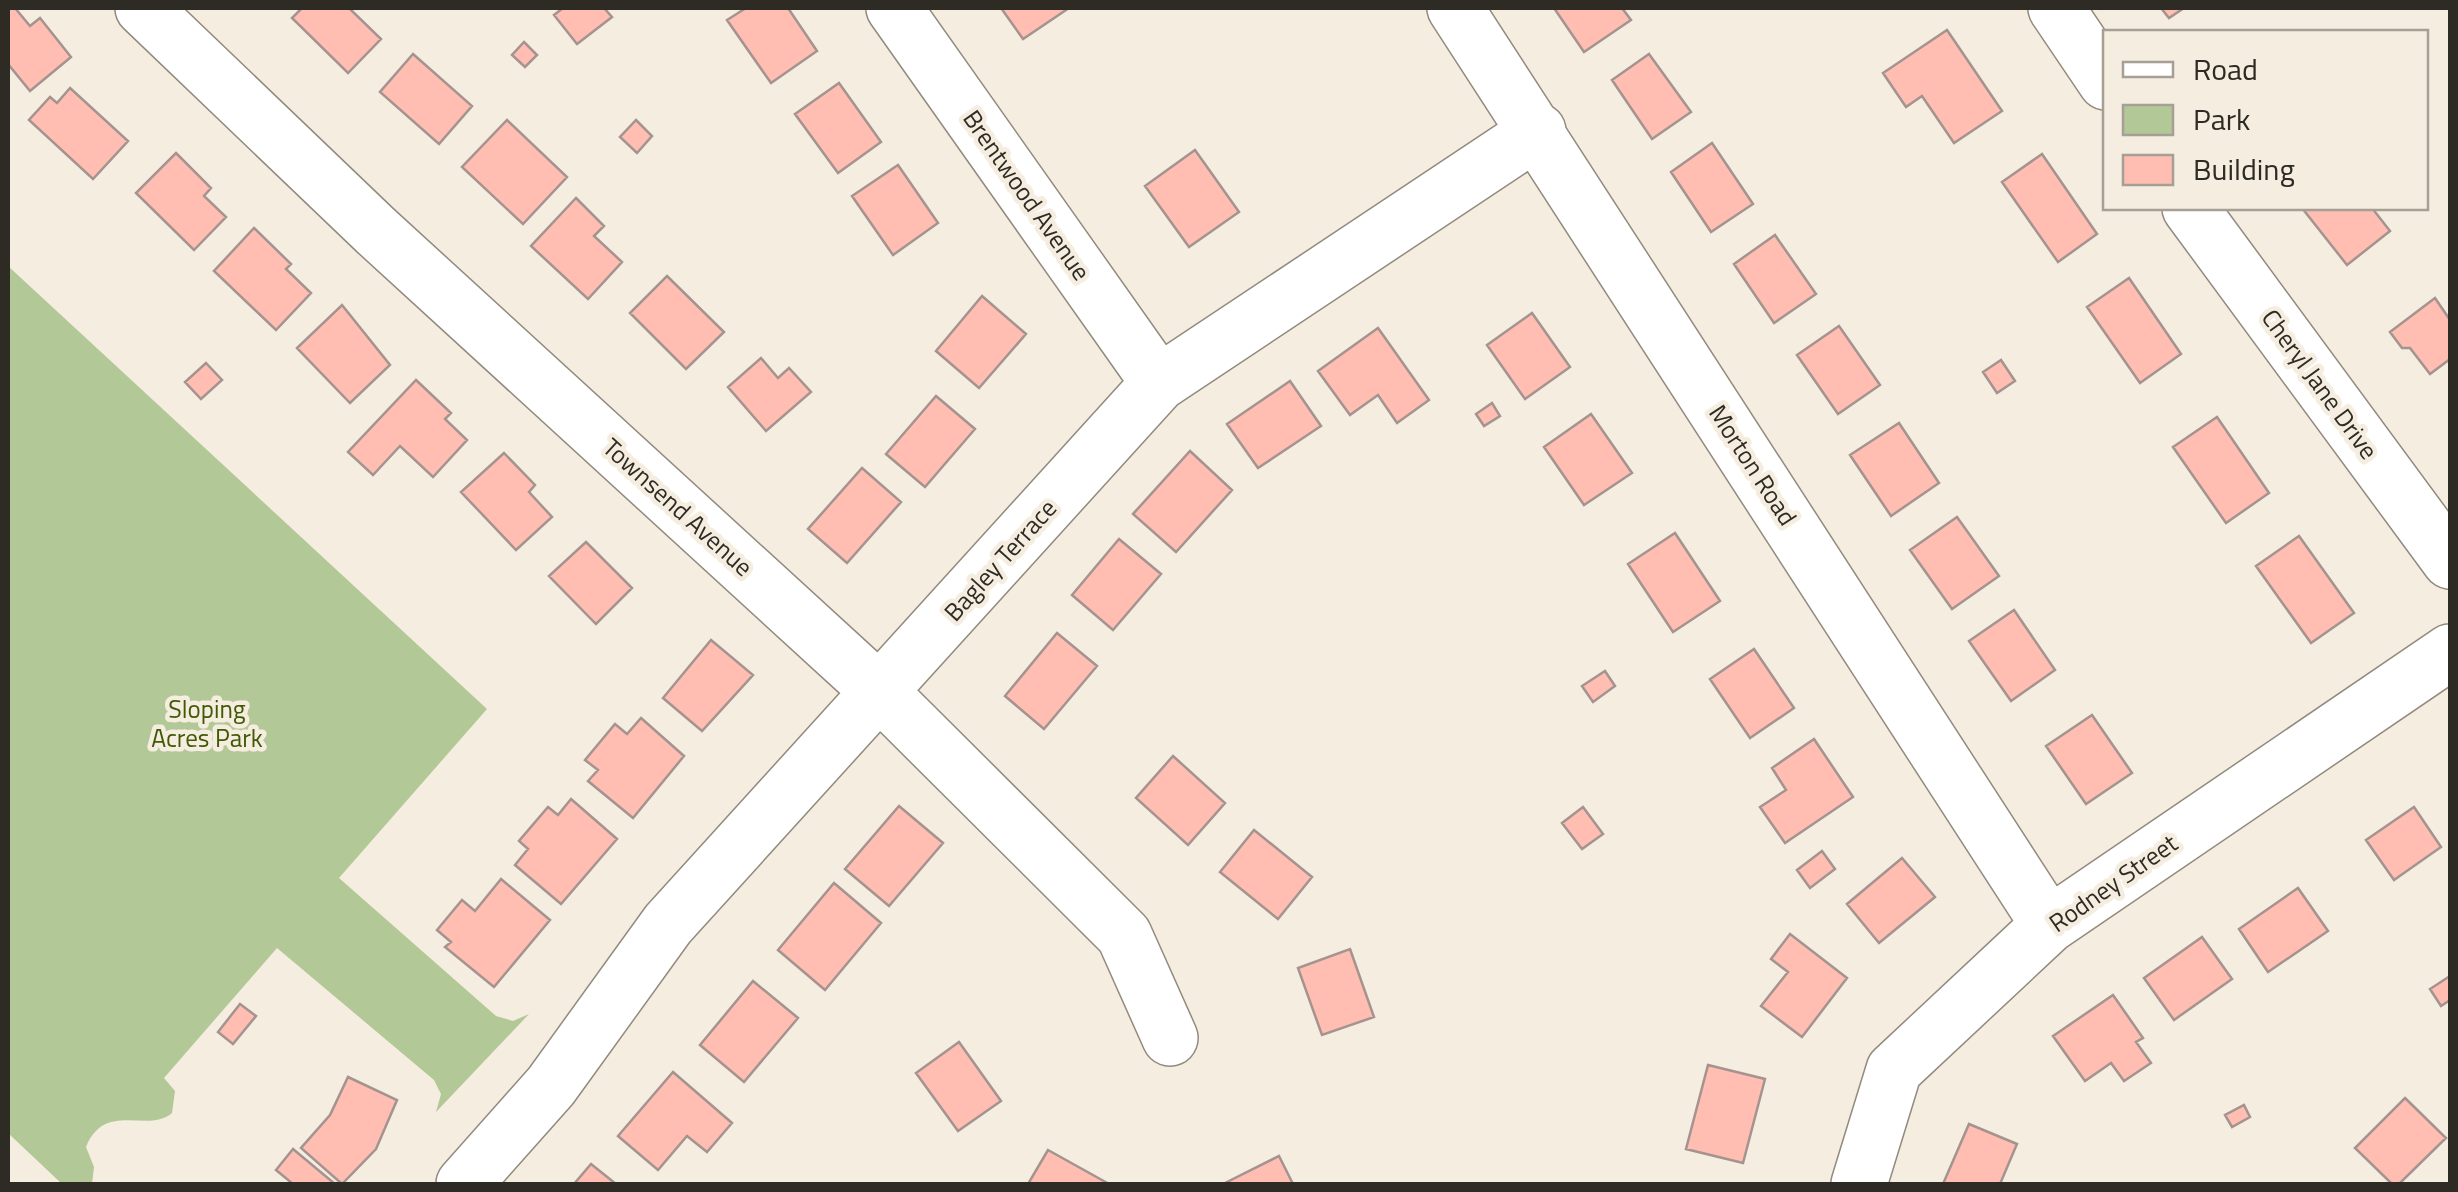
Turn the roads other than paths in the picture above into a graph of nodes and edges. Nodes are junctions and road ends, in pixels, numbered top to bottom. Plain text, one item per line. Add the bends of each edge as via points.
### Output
1 (143, 8) edge
2 (894, 8) edge
3 (1455, 8) edge
4 (2056, 8) edge
5 (2103, 78) edge
6 (1538, 131) junction
7 (2191, 210) edge
8 (1159, 384) junction
9 (2450, 560) edge
10 (2450, 652) edge
11 (881, 693) junction
12 (2049, 925) junction
13 (1170, 1038) dead end
14 (464, 1184) edge
15 (1858, 1184) edge

1 - 11 street, Townsend Avenue
2 - 8 street, Brentwood Avenue
3 - 6 street, Morton Road
4 - 5 street
6 - 8 street, Bagley Terrace
6 - 12 street, Morton Road
7 - 9 street, Cheryl Jane Drive
8 - 11 street, Bagley Terrace
10 - 12 street, Rodney Street
11 - 13 street, Townsend Avenue via 1124,935
11 - 14 street, Bagley Terrace via 668,924 551,1086
12 - 15 street, Rodney Street via 1894,1070

